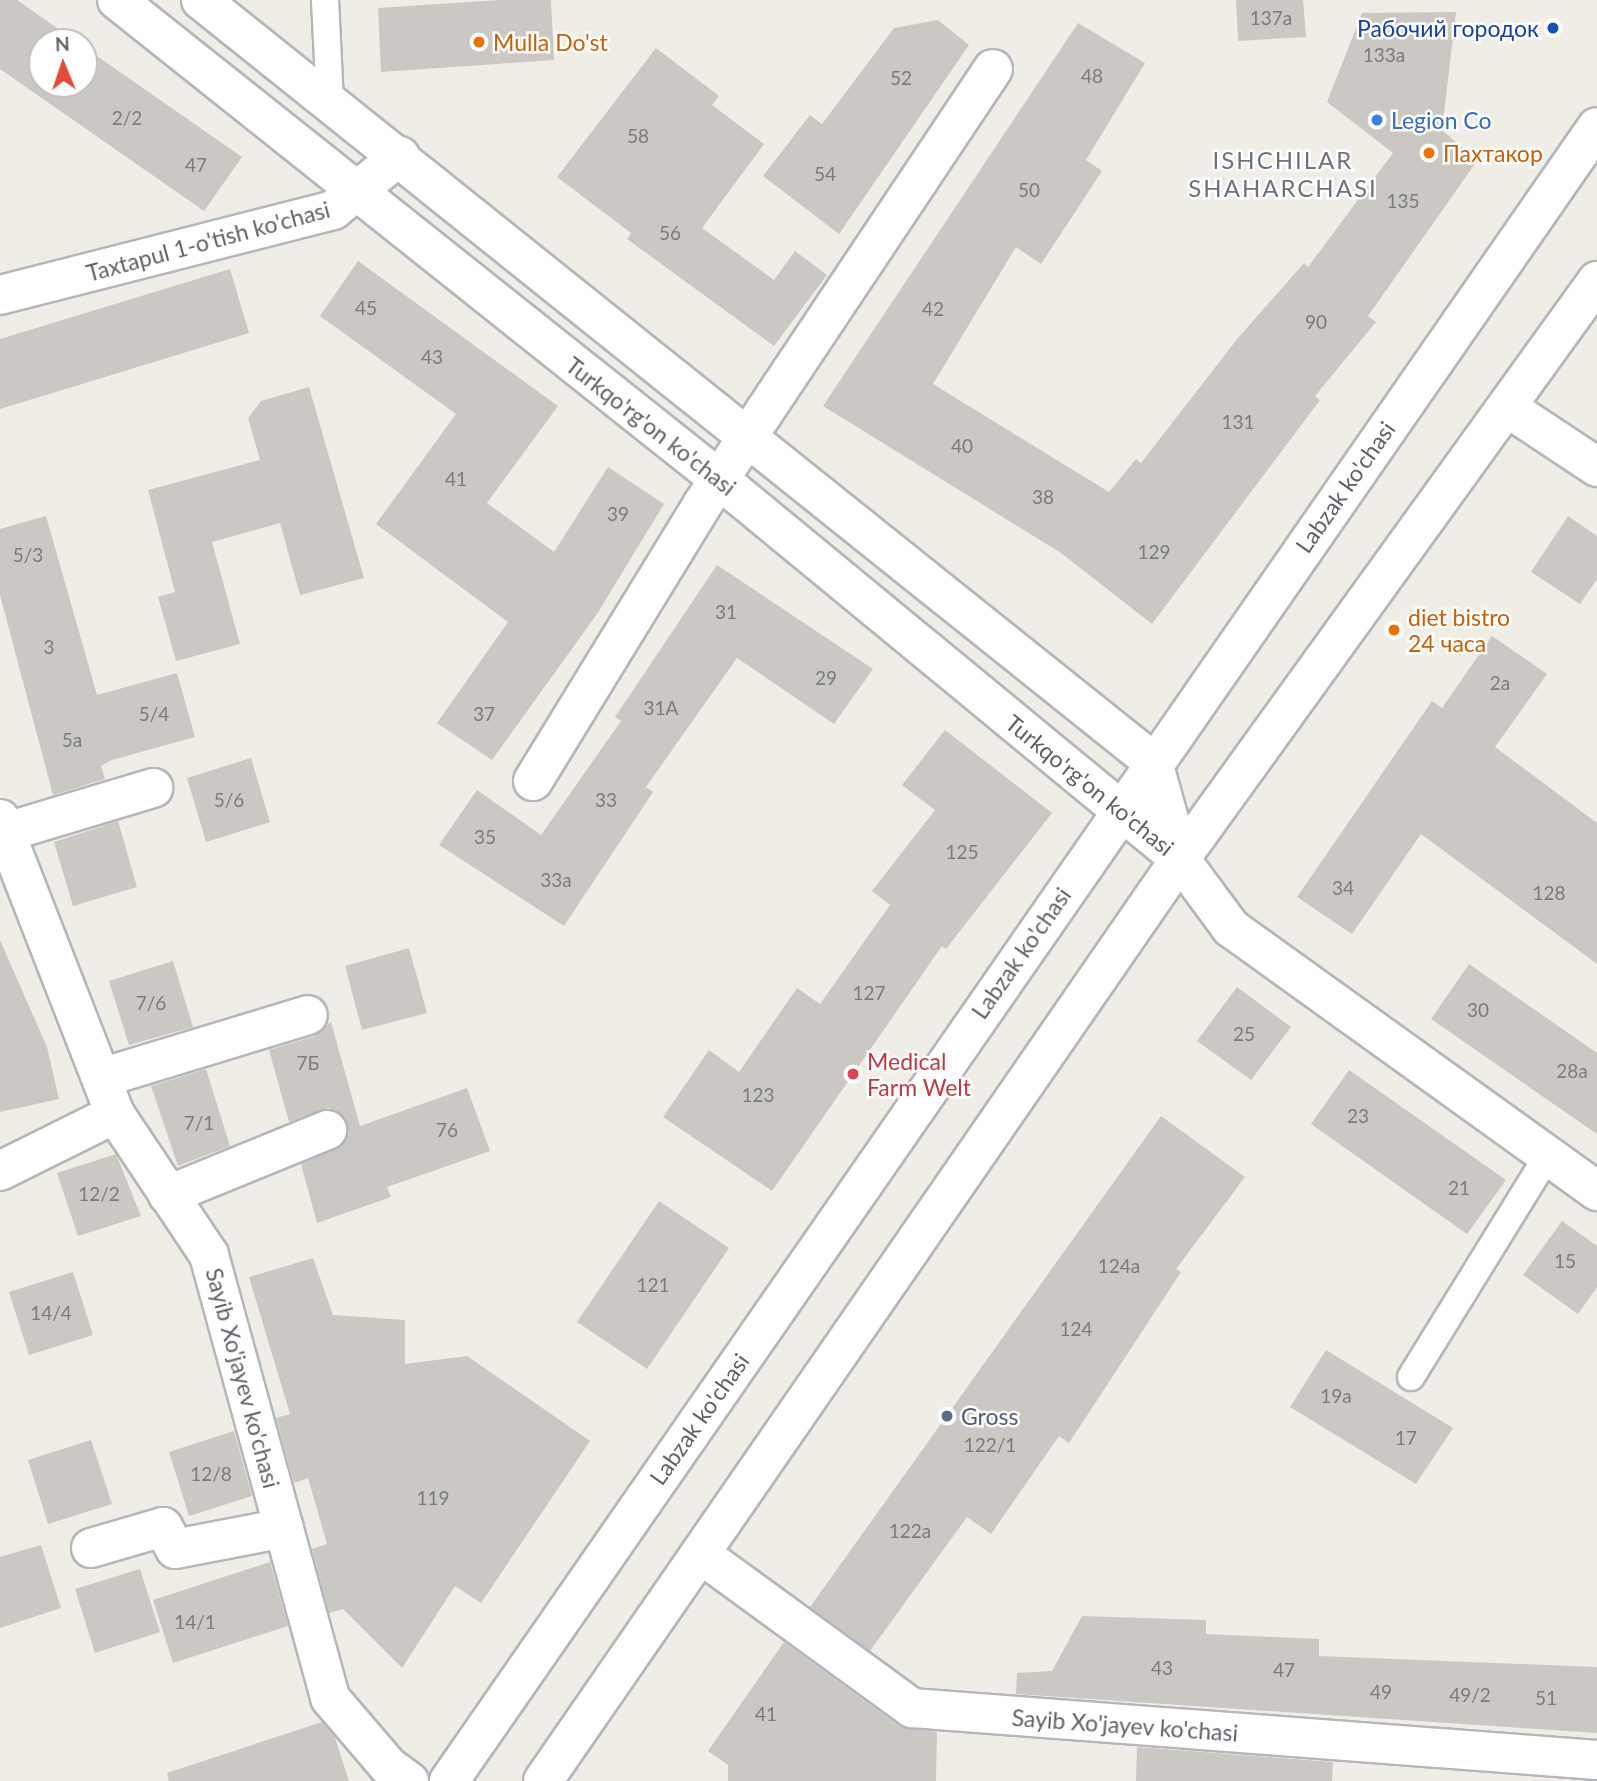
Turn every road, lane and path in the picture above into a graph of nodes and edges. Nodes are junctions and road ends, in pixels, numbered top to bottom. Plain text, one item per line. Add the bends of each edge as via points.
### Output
1 (117, 0) edge
2 (201, 0) edge
3 (325, 0) edge
4 (993, 68) dead end
5 (330, 103) junction
6 (1597, 127) edge
7 (400, 156) junction
8 (359, 195) junction
9 (1597, 281) edge
10 (0, 295) edge
11 (1508, 408) junction
12 (746, 438) junction
13 (1597, 467) edge
14 (720, 481) junction
15 (1153, 762) junction
16 (533, 781) dead end
17 (153, 788) dead end
18 (1120, 810) junction
19 (1, 826) edge
20 (1180, 859) junction
21 (308, 1015) dead end
22 (101, 1078) junction
23 (115, 1114) junction
24 (327, 1130) dead end
25 (1548, 1155) junction
26 (0, 1171) edge
27 (1597, 1191) edge
28 (169, 1195) junction
29 (1411, 1377) dead end
30 (284, 1528) junction
31 (91, 1548) dead end
32 (702, 1555) junction
33 (1597, 1760) edge
34 (409, 1781) edge
35 (449, 1781) edge
36 (543, 1781) edge

1 - 8 street, Turkqo'rg'on ko'chasi
2 - 5 street
3 - 5 lane
4 - 12 street
5 - 7 street
6 - 15 street, Labzak ko'chasi
7 - 8 street, Taxtapul 1-o'tish ko'chasi
7 - 12 street
8 - 10 street, Taxtapul 1-o'tish ko'chasi via 333,210
8 - 14 street, Turkqo'rg'on ko'chasi
9 - 11 street
11 - 13 street
11 - 20 street
12 - 14 street
12 - 15 street
14 - 16 street
14 - 18 street, Turkqo'rg'on ko'chasi
15 - 18 street, Labzak ko'chasi
15 - 20 street, Turkqo'rg'on ko'chasi
17 - 19 street
18 - 20 street, Turkqo'rg'on ko'chasi
18 - 35 street, Labzak ko'chasi
19 - 22 street, Sayib Xo'jayev ko'chasi
20 - 25 street, Turkqo'rg'on ko'chasi via 1231,928
20 - 32 street
21 - 22 street
22 - 23 street, Sayib Xo'jayev ko'chasi
23 - 26 street
23 - 28 street, Sayib Xo'jayev ko'chasi
24 - 28 street
25 - 27 street, Turkqo'rg'on ko'chasi
25 - 29 lane
28 - 30 street, Sayib Xo'jayev ko'chasi via 209,1255
30 - 31 street via 175,1549 163,1527
30 - 34 street, Sayib Xo'jayev ko'chasi via 330,1698 388,1766
32 - 33 street, Sayib Xo'jayev ko'chasi via 912,1708
32 - 36 street

